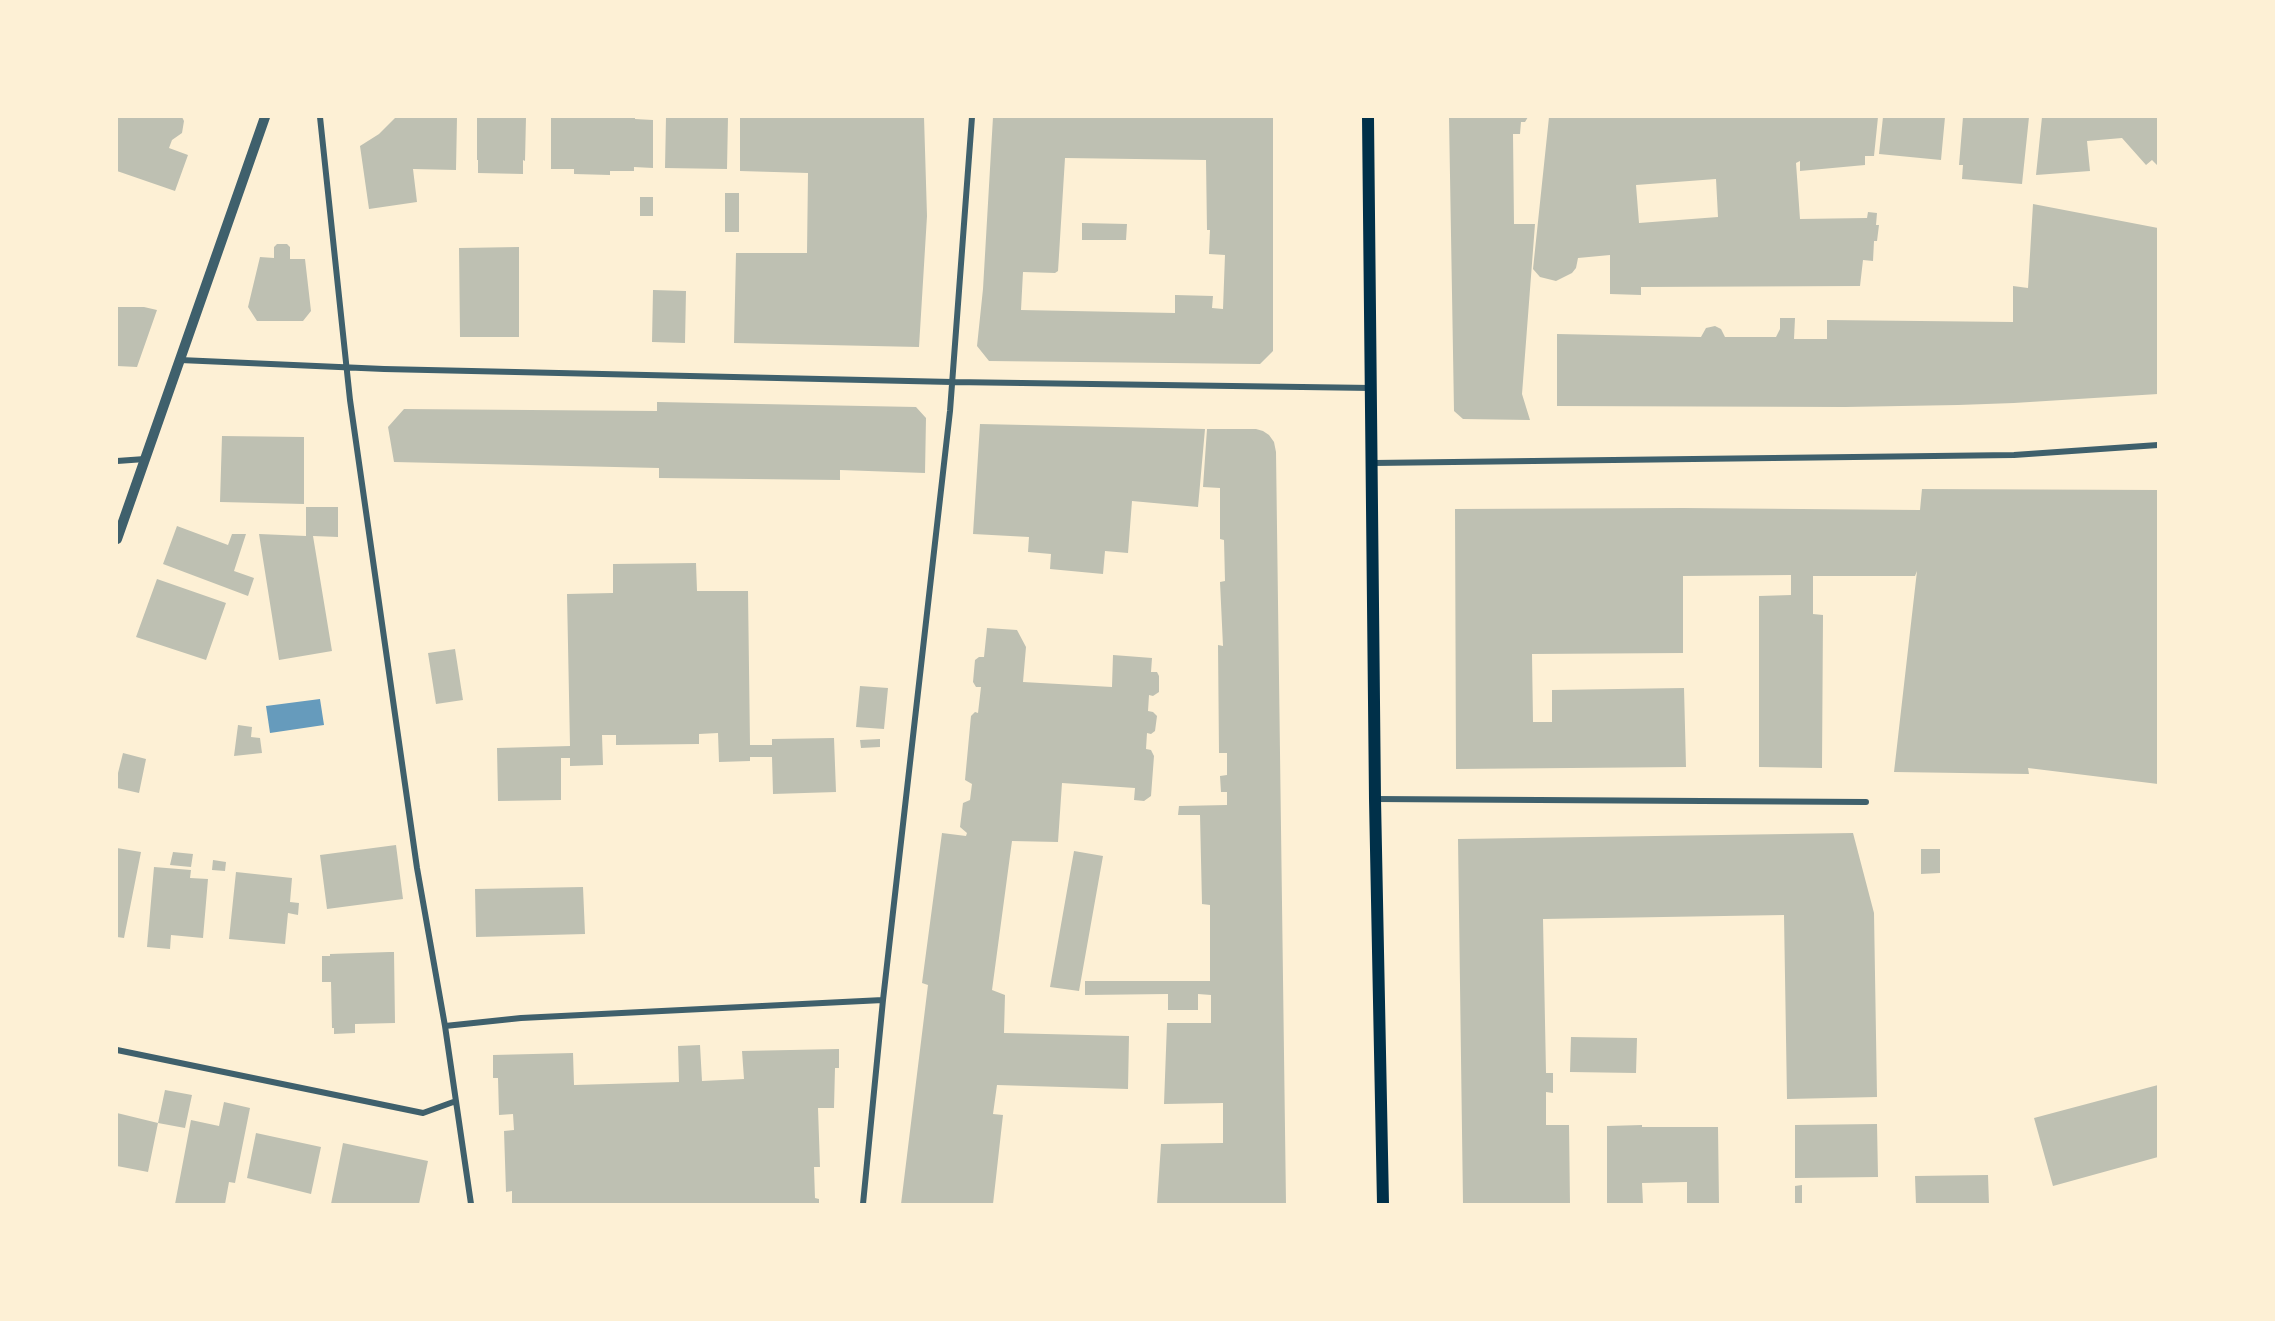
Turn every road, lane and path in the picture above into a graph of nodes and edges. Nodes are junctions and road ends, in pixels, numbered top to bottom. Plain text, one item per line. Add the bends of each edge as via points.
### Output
1 (265, 117) edge
2 (320, 117) edge
3 (972, 117) edge
4 (1368, 117) edge
5 (180, 360) junction
6 (346, 368) junction
7 (952, 382) junction
8 (1372, 388) junction
9 (2158, 445) edge
10 (145, 459) junction
11 (117, 461) edge
12 (1373, 463) junction
13 (117, 539) edge
14 (1375, 799) junction
15 (1866, 802) dead end
16 (883, 1000) junction
17 (445, 1026) junction
18 (117, 1050) edge
19 (456, 1101) junction
20 (471, 1204) edge
21 (863, 1204) edge
22 (1383, 1204) edge

1 - 5 street
2 - 6 street
3 - 7 street
4 - 8 main road
5 - 6 street
5 - 10 street
6 - 7 street
6 - 17 street via 416,856
7 - 8 street
7 - 16 street
8 - 12 main road
9 - 12 street via 2014,455
10 - 11 street
10 - 13 street
12 - 14 main road
14 - 15 street
14 - 22 main road
16 - 17 street via 521,1018
16 - 21 street
17 - 19 street
18 - 19 street via 423,1113
19 - 20 street

